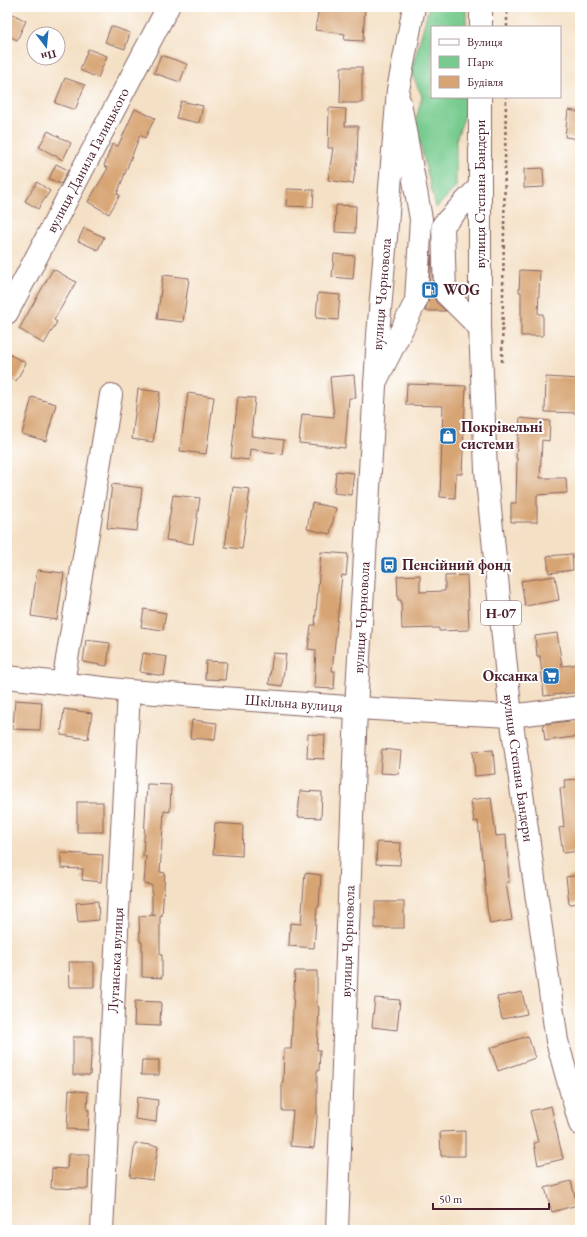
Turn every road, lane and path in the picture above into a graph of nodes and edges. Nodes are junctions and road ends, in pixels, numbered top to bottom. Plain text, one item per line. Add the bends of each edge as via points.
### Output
1 (168, 7) edge
2 (414, 7) edge
3 (480, 7) edge
4 (507, 7) edge
5 (480, 26) edge
6 (507, 26) edge
7 (398, 90) junction
8 (480, 98) edge
9 (506, 98) edge
10 (480, 186) junction
11 (7, 313) edge
12 (480, 328) junction
13 (502, 368) dead end
14 (375, 383) junction
15 (111, 395) dead end
16 (7, 677) edge
17 (63, 683) junction
18 (129, 691) junction
19 (580, 707) edge
20 (356, 708) junction
21 (511, 716) junction
22 (580, 1124) edge
23 (102, 1230) edge
24 (337, 1230) edge

1 - 11 main road, вулиця Данила Галицького
2 - 7 main road, вулиця Чорновола
3 - 5 main road
4 - 6 path
7 - 14 main road, вулиця Чорновола
7 - 14 main road via 421,218 416,301
8 - 10 main road, вулиця Степана Бандери / Н-07
9 - 13 path
10 - 12 main road, вулиця Степана Бандери / Н-07
10 - 12 main road via 443,225 445,293
12 - 21 main road, вулиця Степана Бандери / Н-07 via 486,470
14 - 20 main road, вулиця Чорновола
15 - 17 main road
16 - 17 main road, Шкільна вулиця
17 - 18 main road, Шкільна вулиця
18 - 20 main road, Шкільна вулиця
18 - 23 main road, Луганська вулиця
19 - 21 main road, Шкільна вулиця
20 - 21 main road, Шкільна вулиця
20 - 24 main road, вулиця Чорновола
21 - 22 main road, вулиця Степана Бандери / Н-07 via 557,1041

